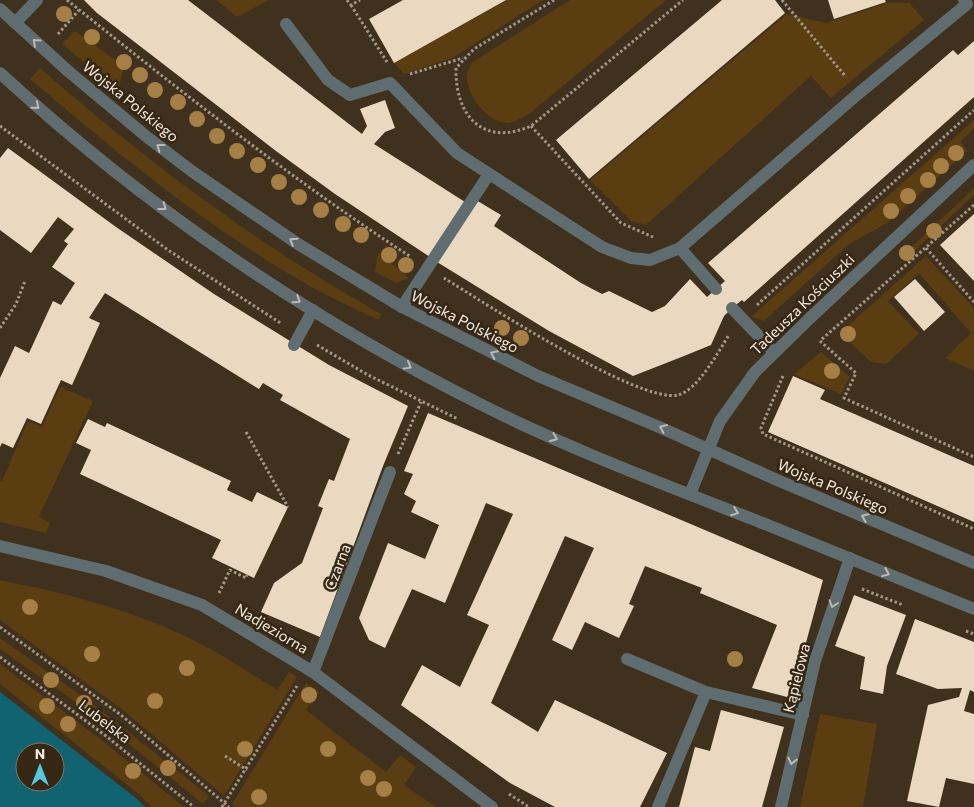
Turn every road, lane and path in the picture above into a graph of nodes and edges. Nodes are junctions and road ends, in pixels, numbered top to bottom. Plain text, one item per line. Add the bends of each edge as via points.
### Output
1 (37, 0) edge
2 (67, 0) edge
3 (347, 0) edge
4 (360, 0) edge
5 (554, 0) edge
6 (683, 0) edge
7 (782, 0) edge
8 (964, 0) edge
9 (351, 5) junction
10 (0, 9) edge
11 (15, 23) junction
12 (286, 24) dead end
13 (464, 58) junction
14 (392, 66) dead end
15 (0, 73) edge
16 (402, 76) dead end
17 (859, 93) junction
18 (974, 110) edge
19 (0, 126) edge
20 (531, 126) junction
21 (974, 165) edge
22 (489, 174) junction
23 (974, 205) edge
24 (680, 248) junction
25 (926, 248) junction
26 (426, 267) junction
27 (25, 281) dead end
28 (716, 289) dead end
29 (974, 302) edge
30 (402, 307) junction
31 (732, 308) dead end
32 (313, 310) junction
33 (741, 318) junction
34 (0, 328) edge
35 (297, 340) junction
36 (820, 341) junction
37 (813, 348) dead end
38 (774, 352) junction
39 (787, 372) dead end
40 (246, 432) dead end
41 (707, 449) junction
42 (974, 456) edge
43 (390, 472) joint
44 (690, 494) junction
45 (288, 507) dead end
46 (974, 529) edge
47 (0, 546) edge
48 (850, 558) junction
49 (974, 563) edge
50 (247, 575) dead end
51 (218, 595) dead end
52 (974, 609) edge
53 (0, 627) edge
54 (0, 657) edge
55 (627, 659) dead end
56 (311, 670) junction
57 (706, 692) junction
58 (803, 715) junction
59 (225, 756) dead end
60 (246, 770) junction
61 (226, 803) junction
62 (194, 807) edge
63 (222, 807) edge
64 (229, 807) edge
65 (492, 807) edge
66 (658, 807) edge
67 (781, 807) edge

1 - 11 street
2 - 26 path via 331,205
3 - 9 path
4 - 9 path
5 - 13 path
6 - 20 path
7 - 17 path
8 - 17 street via 967,4
9 - 14 path
10 - 11 street, Wojska Polskiego
30 -> 11 street, Wojska Polskiego via 298,244 193,172 68,71
12 - 22 street via 328,80 350,95 390,84 457,153
13 - 16 path
13 - 20 path via 456,68 457,90 465,111 475,123 484,130 496,132 519,131
15 -> 32 street via 28,100 125,178 231,257
17 - 24 street
18 - 33 path
19 - 35 path
20 - 24 path via 621,223
21 - 38 street, Tadeusza Kościuszki
22 - 24 street via 602,247 631,258 650,260
22 - 26 street
23 - 25 path
24 - 28 street
25 - 29 path
25 - 36 path
26 - 30 street
26 - 33 path via 606,374 664,395 678,395 697,382
27 - 34 path via 16,304
41 -> 30 street, Wojska Polskiego via 538,376
31 - 33 street
32 - 35 street
32 -> 44 street via 366,342 523,425
33 - 38 street
35 - 43 path via 421,402
36 - 37 path
36 - 42 path via 856,373 844,398
38 - 41 street, Tadeusza Kościuszki via 726,411
39 - 46 path via 764,419 763,434
40 - 45 path
41 - 44 street, Tadeusza Kościuszki
49 -> 41 street, Wojska Polskiego
43 - 56 street, Czarna
44 -> 48 street
47 - 56 street, Nadjeziorna via 106,571 193,602
48 -> 52 street
48 -> 58 street, Kąpielowa via 815,661
50 - 51 path via 246,578 230,570
53 - 61 path via 121,715
54 - 62 path, Lubelska
55 - 57 street
56 - 60 path
56 - 65 street, Nadjeziorna
57 - 58 street
57 - 66 street
58 -> 67 street, Kąpielowa
59 - 60 path
60 - 61 path
61 - 63 path
61 - 64 path

